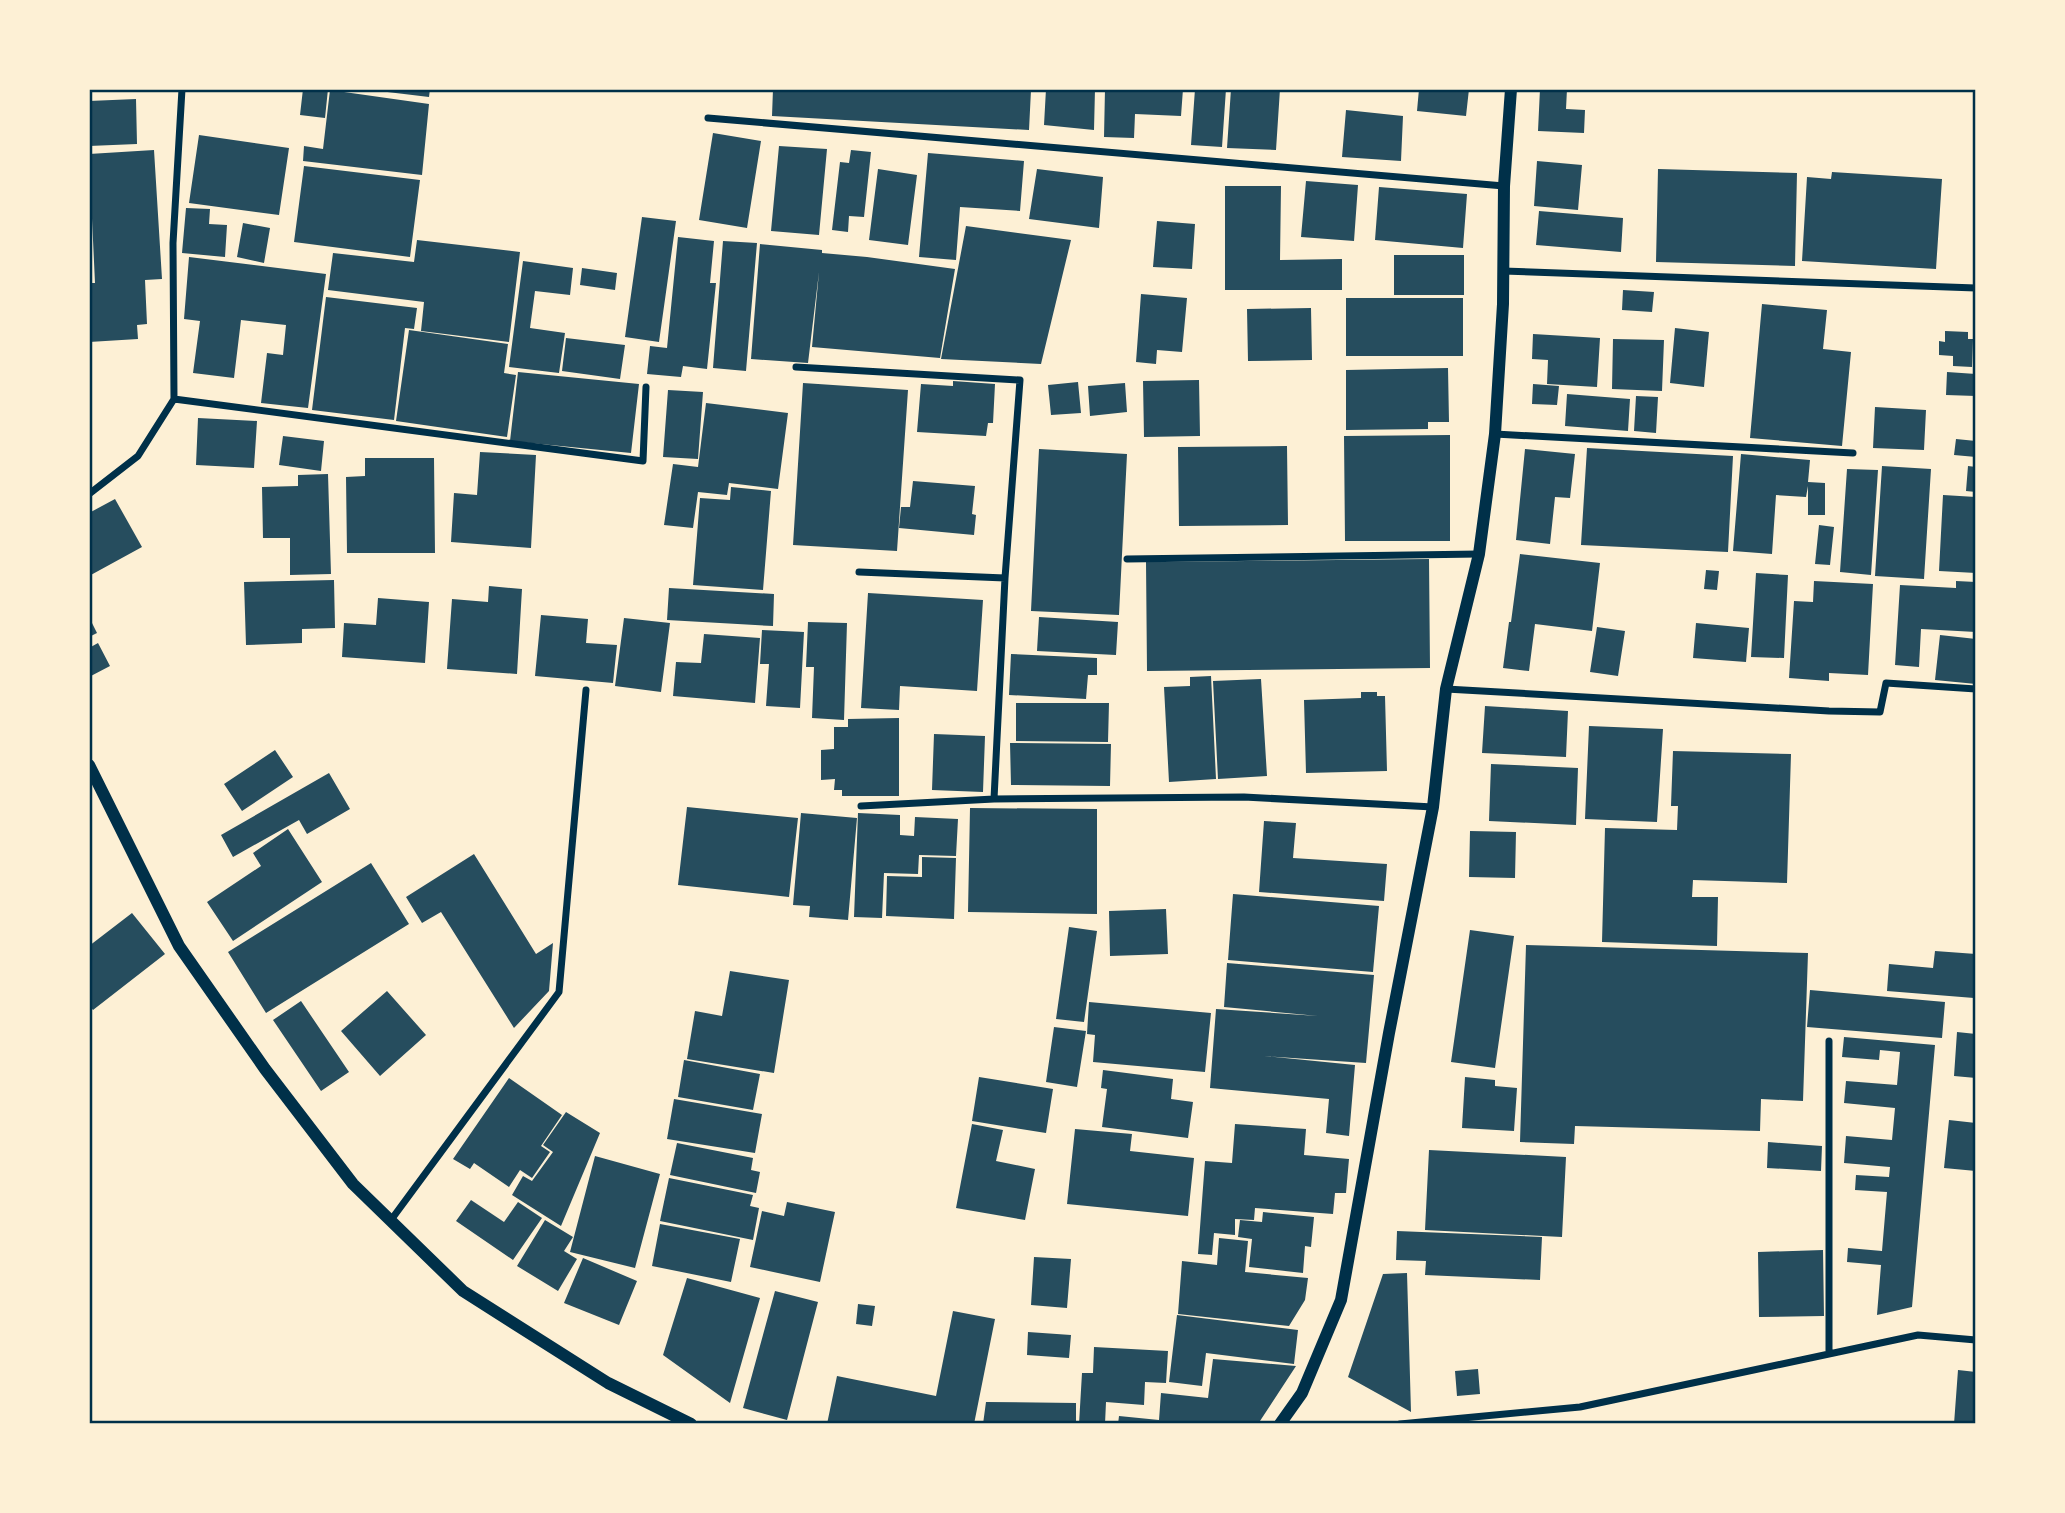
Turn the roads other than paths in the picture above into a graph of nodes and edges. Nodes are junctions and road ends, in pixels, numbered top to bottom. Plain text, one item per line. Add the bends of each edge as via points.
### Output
1 (183, 89) edge
2 (1511, 89) edge
3 (708, 118) dead end
4 (1504, 186) junction
5 (1503, 271) junction
6 (1976, 288) edge
7 (796, 367) dead end
8 (646, 387) dead end
9 (174, 399) junction
10 (1495, 434) junction
11 (1853, 453) dead end
12 (89, 494) edge
13 (1479, 554) junction
14 (1127, 559) dead end
15 (859, 572) dead end
16 (1005, 578) junction
17 (1446, 689) junction
18 (1976, 689) edge
19 (586, 690) dead end
20 (89, 765) edge
21 (994, 799) junction
22 (861, 806) dead end
23 (1433, 807) junction
24 (1829, 1041) dead end
25 (391, 1220) junction
26 (1976, 1340) edge
27 (1829, 1354) junction
28 (691, 1424) edge
29 (1280, 1424) edge
30 (1401, 1424) edge

1 - 9 street via 173,243
2 - 4 street
3 - 4 street
4 - 5 street
5 - 6 street
5 - 10 street
7 - 16 street via 1020,380
8 - 9 street via 643,461
9 - 12 street via 138,456
10 - 11 street
10 - 13 street
13 - 14 street
13 - 17 street
15 - 16 street
16 - 21 street
17 - 18 street via 1880,712 1886,683
17 - 23 street
19 - 25 street via 559,992
20 - 25 street via 179,946 265,1069 354,1184
21 - 22 street
21 - 23 street via 1244,797
23 - 29 street via 1341,1300 1302,1393
24 - 27 street
25 - 28 street via 463,1291 608,1383
26 - 27 street via 1918,1335
27 - 30 street via 1580,1407

